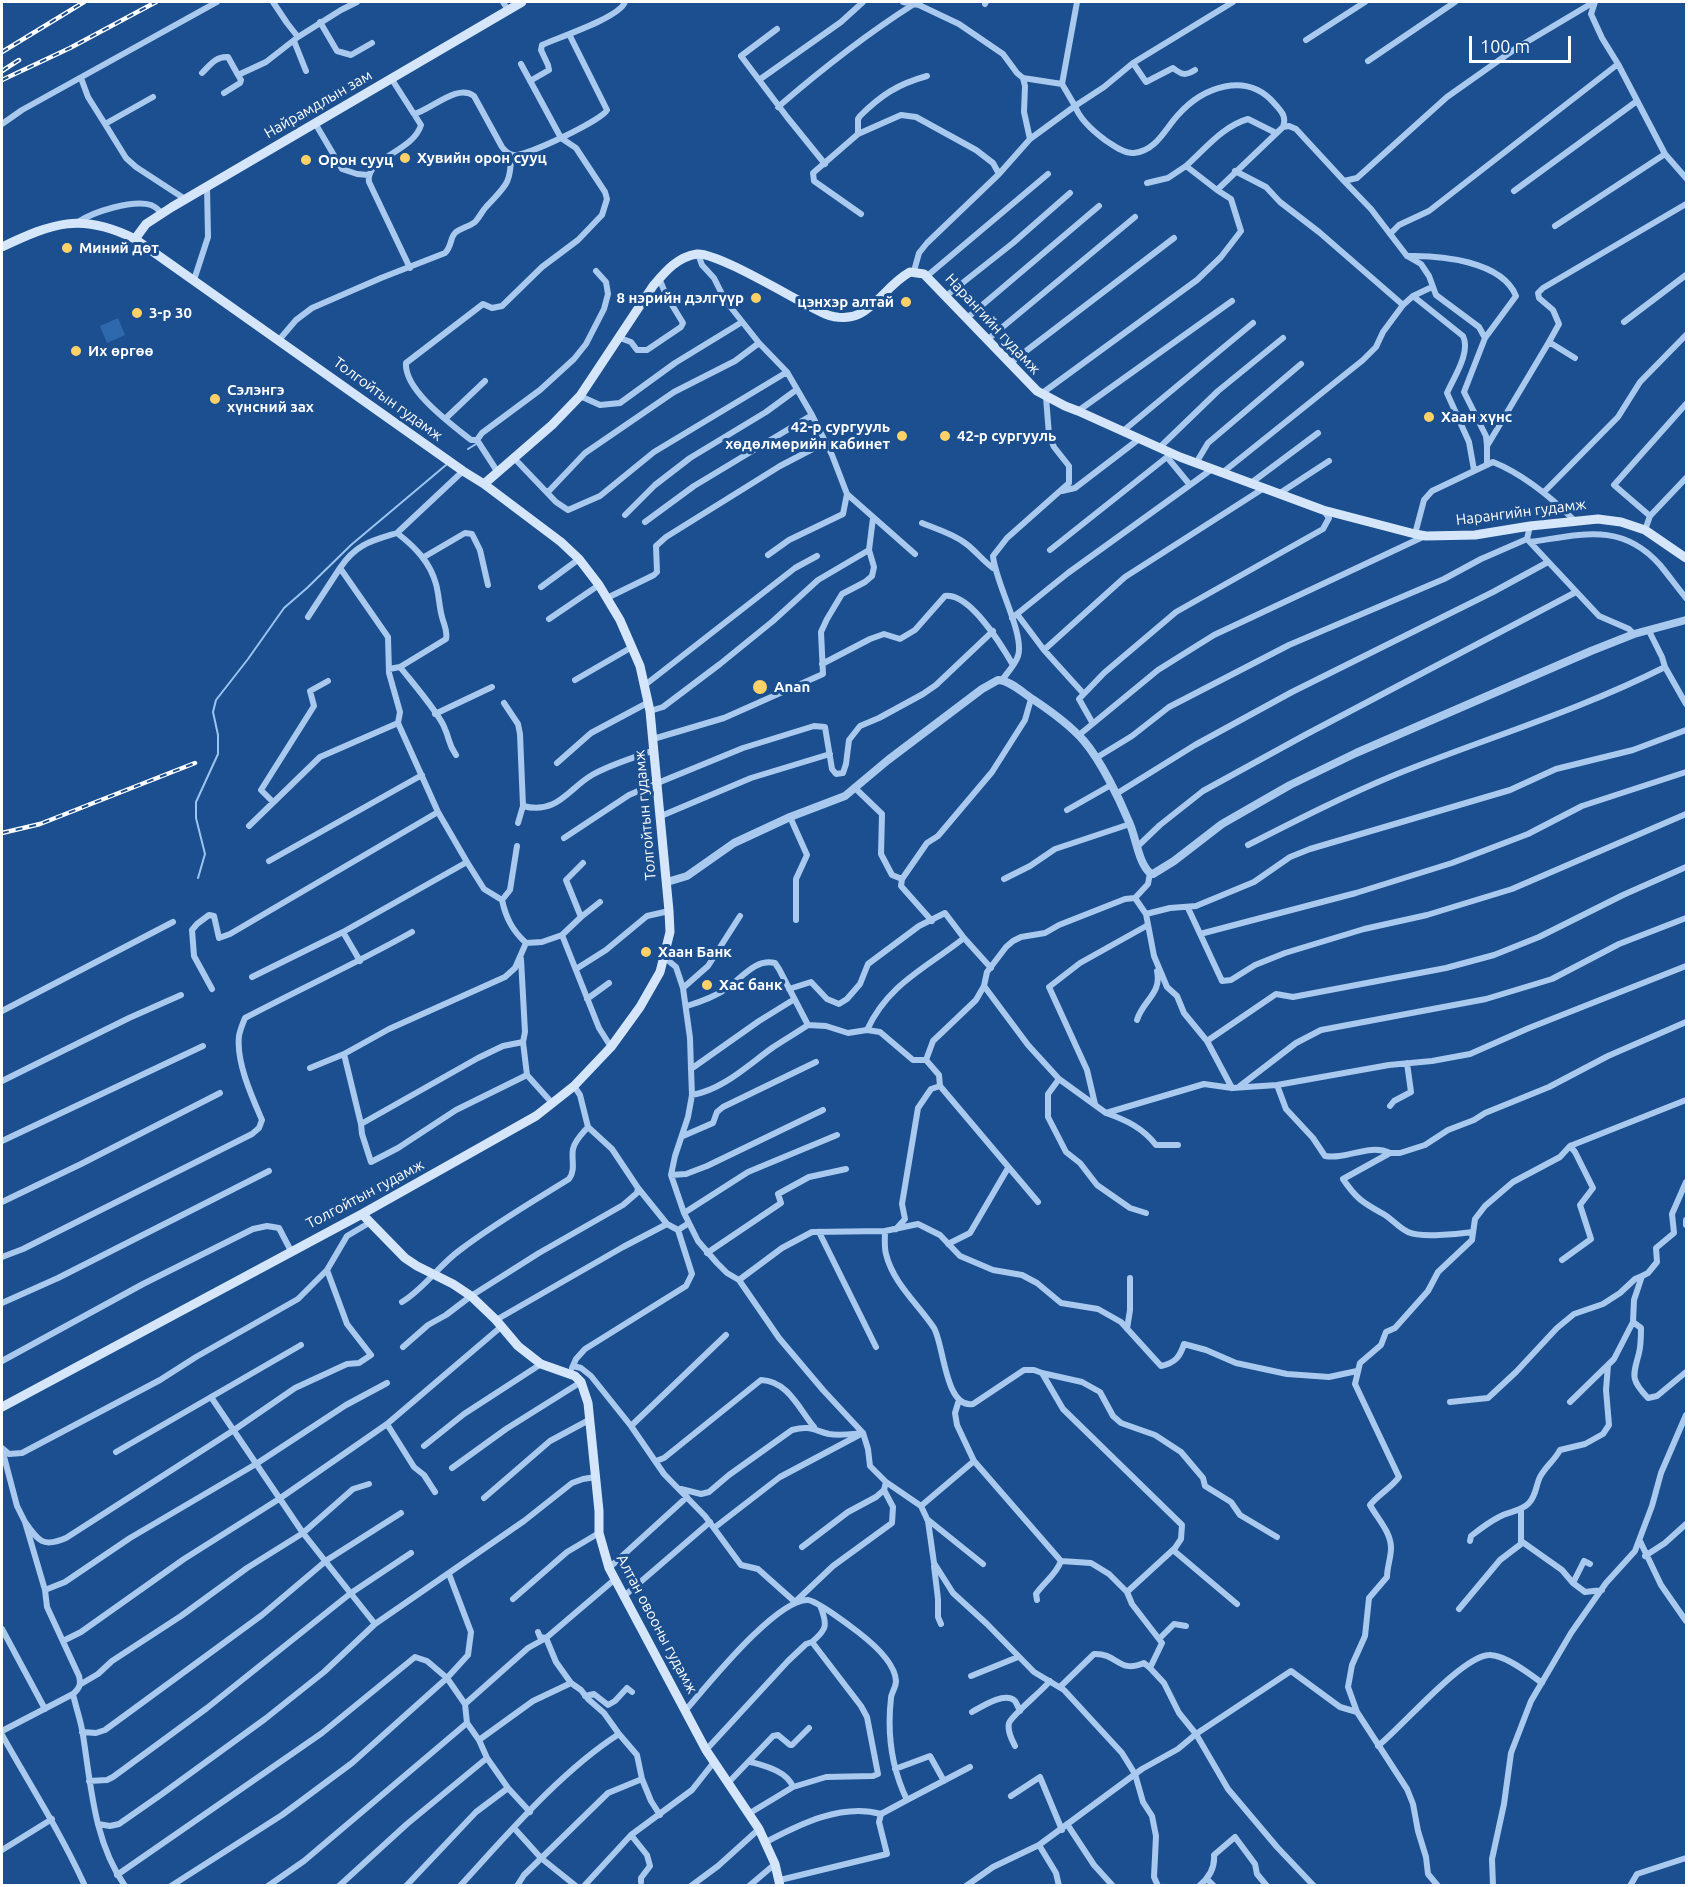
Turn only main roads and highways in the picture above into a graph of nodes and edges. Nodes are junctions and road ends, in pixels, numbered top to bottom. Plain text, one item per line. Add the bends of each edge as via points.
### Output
1 (522, 2) edge
2 (505, 6) edge
3 (135, 239) junction
4 (2, 247) edge
5 (484, 484) junction
6 (1686, 558) edge
7 (362, 1214) junction
8 (2, 1407) edge
9 (780, 1883) edge

1 - 2 main road, Найрамдлын зам
2 - 3 main road, Найрамдлын зам via 185,199 147,224
3 - 4 main road, Толгойтын гудамж via 117,230 78,222 54,225
3 - 5 main road, Толгойтын гудамж
5 - 6 main road, Нарангийн гудамж via 580,396 660,278 675,262 698,254 724,261 818,311 839,318 854,317 866,310 914,272 927,276 1043,395 1159,448 1323,510 1426,536 1475,536 1598,519 1621,522 1645,530
5 - 7 main road, Толгойтын гудамж via 579,559 607,598 632,646 650,706 670,932 651,989 611,1047 574,1086 518,1128
7 - 8 main road, Толгойтын гудамж
7 - 9 main road, Алтан овооны гудамж via 405,1258 471,1296 518,1346 541,1364 572,1370 581,1382 586,1393 599,1533 609,1568 706,1750 759,1829

